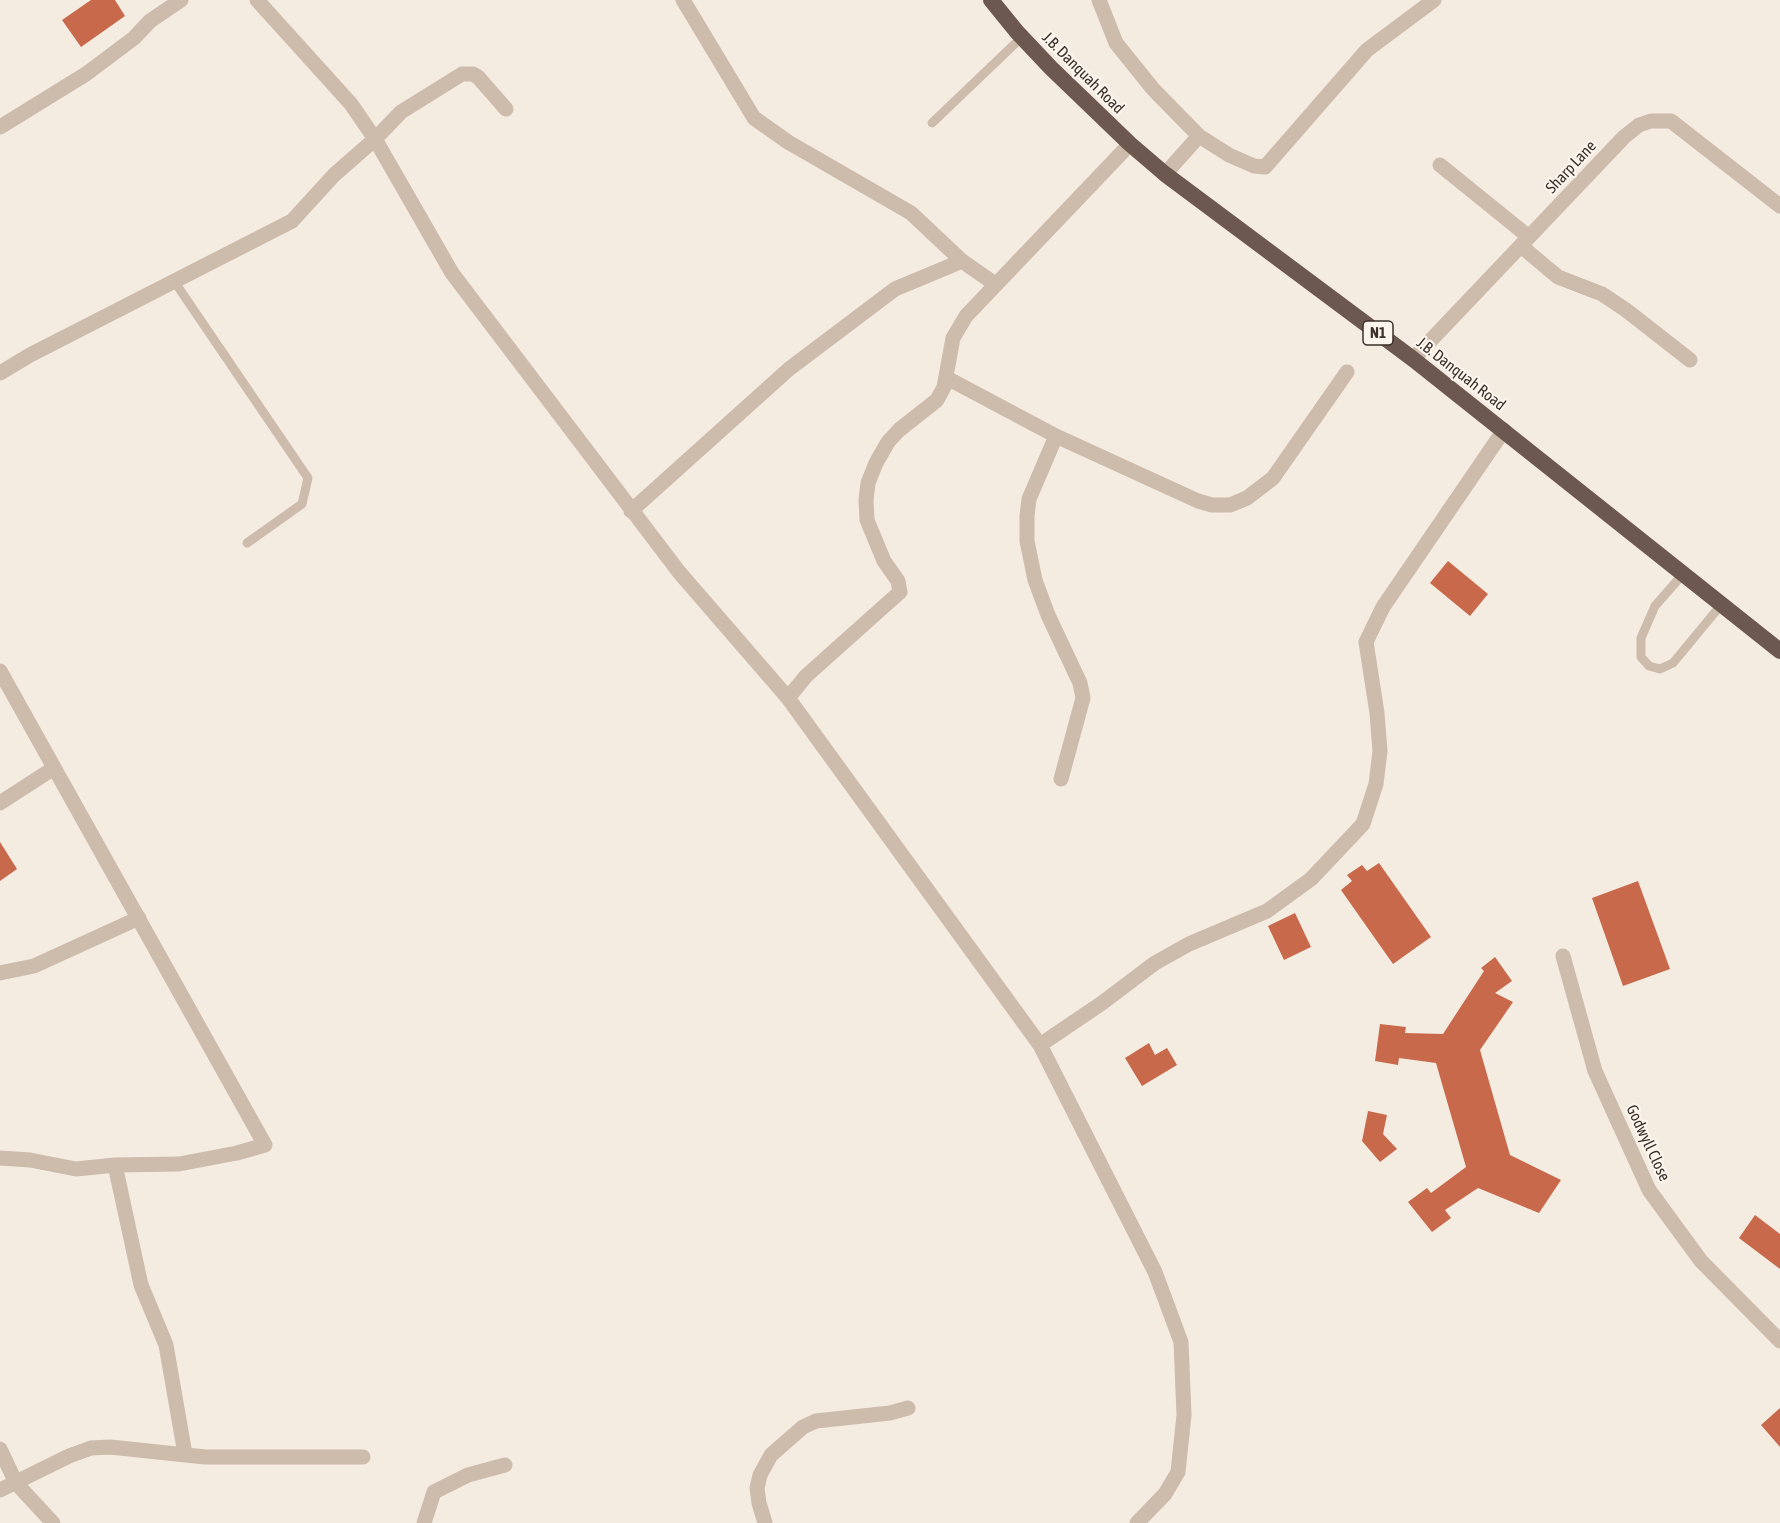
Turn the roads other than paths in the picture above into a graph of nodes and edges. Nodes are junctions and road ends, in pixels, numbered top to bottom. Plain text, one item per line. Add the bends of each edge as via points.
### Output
1 (181, 0) edge
2 (257, 0) edge
3 (683, 0) edge
4 (991, 0) edge
5 (1099, 0) edge
6 (1434, 0) edge
7 (1022, 37) junction
8 (506, 109) dead end
9 (932, 123) dead end
10 (0, 127) edge
11 (1199, 136) junction
12 (375, 140) junction
13 (1130, 144) junction
14 (1440, 165) dead end
15 (1166, 174) junction
16 (1780, 206) edge
17 (1525, 242) junction
18 (962, 261) junction
19 (174, 280) junction
20 (996, 284) junction
21 (1413, 359) junction
22 (1690, 360) dead end
23 (1347, 372) dead end
24 (0, 373) edge
25 (946, 378) junction
26 (1504, 430) junction
27 (1056, 436) junction
28 (632, 511) junction
29 (247, 543) dead end
30 (1683, 574) junction
31 (1721, 605) junction
32 (1780, 651) edge
33 (0, 671) edge
34 (788, 698) junction
35 (54, 768) junction
36 (1061, 779) dead end
37 (0, 803) edge
38 (139, 918) junction
39 (1563, 956) dead end
40 (0, 973) edge
41 (1040, 1045) junction
42 (0, 1158) edge
43 (115, 1165) junction
44 (1780, 1341) edge
45 (908, 1408) dead end
46 (0, 1449) edge
47 (185, 1454) junction
48 (363, 1456) dead end
49 (505, 1466) dead end
50 (16, 1483) junction
51 (0, 1490) edge
52 (53, 1523) edge
53 (424, 1523) edge
54 (765, 1523) edge
55 (1137, 1523) edge

1 - 10 street via 86,75
2 - 12 street via 351,104
3 - 18 street via 754,118 911,213
4 - 7 highway, J.B. Danquah Road / N1
5 - 11 street via 1116,43 1153,89
6 - 11 street via 1367,50 1265,167 1229,155
7 - 9 lane
7 - 13 highway, J.B. Danquah Road / N1
8 - 12 street via 478,77 462,74 401,112
11 - 15 street
12 - 19 street via 292,221
12 - 28 street via 452,273
13 - 15 highway, J.B. Danquah Road / N1
13 - 20 street
14 - 17 street
15 - 21 highway, J.B. Danquah Road / N1
16 - 17 street, Sharp Lane via 1671,122 1651,121 1624,137
17 - 21 street, Sharp Lane
17 - 22 street via 1558,277 1602,294
18 - 20 street
18 - 28 street via 895,289 868,309 789,369
19 - 24 street
19 - 29 lane via 308,478 302,504
20 - 25 street via 966,316 953,338
21 - 26 highway, J.B. Danquah Road / N1
23 - 27 street via 1273,478 1230,505 1198,501
25 - 27 street
25 - 34 street via 937,400 888,442 868,483 867,520 900,592 806,676
26 - 30 highway, J.B. Danquah Road / N1
26 - 41 street via 1383,607 1366,642 1380,751 1376,783 1363,824 1311,879 1267,911 1155,963
27 - 36 street via 1029,499 1027,541 1035,580 1083,698
28 - 34 street
30 - 31 highway, J.B. Danquah Road / N1
30 - 31 lane via 1655,606 1641,638 1641,657 1649,666 1660,669 1673,663
31 - 32 highway, J.B. Danquah Road / N1
33 - 35 street
34 - 41 street
35 - 37 street
35 - 38 street
38 - 40 street via 34,966
38 - 43 street via 265,1145 179,1164
39 - 44 street, Godwyll Close via 1595,1071 1649,1190 1701,1261
41 - 55 street via 1155,1272 1181,1342 1184,1415 1178,1472 1165,1494
42 - 43 street via 76,1169
43 - 47 street via 141,1285 166,1345
45 - 54 street via 816,1421 803,1427 771,1455 760,1475 757,1488
46 - 50 street
47 - 48 street
47 - 50 street via 127,1447 91,1449
49 - 53 street via 468,1475 434,1492
50 - 51 street
50 - 52 street

